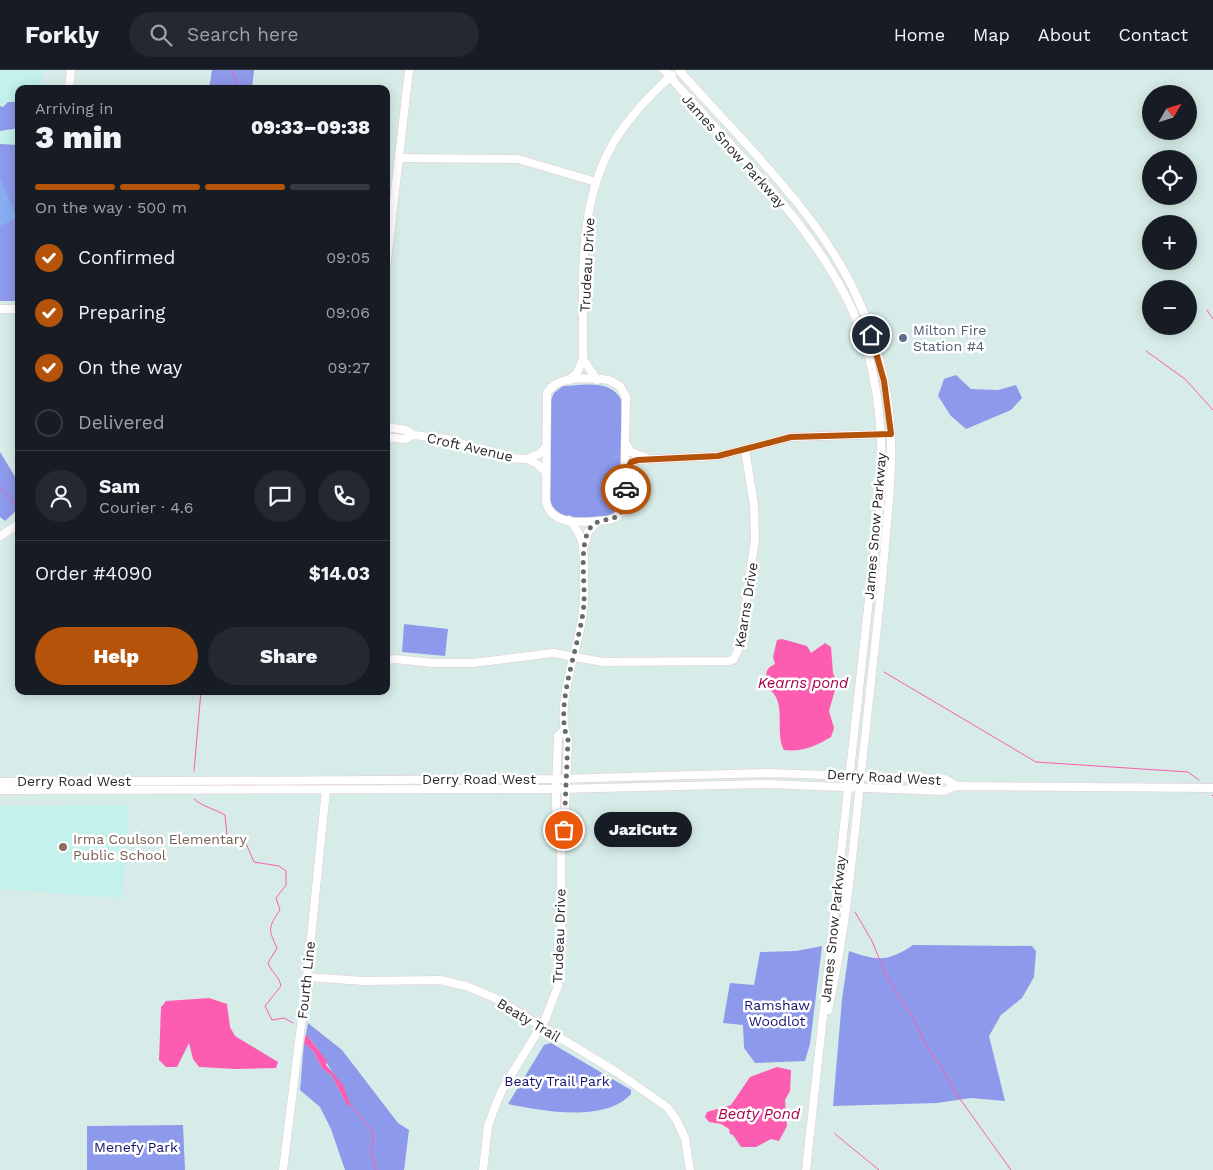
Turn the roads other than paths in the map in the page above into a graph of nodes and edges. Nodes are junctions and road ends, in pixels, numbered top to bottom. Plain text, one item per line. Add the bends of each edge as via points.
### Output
1 (71, 70) edge
2 (410, 70) edge
3 (664, 70) edge
4 (678, 70) edge
5 (670, 77) junction
6 (69, 85) edge
7 (399, 158) junction
8 (596, 182) junction
9 (390, 235) edge
10 (15, 308) edge
11 (0, 309) edge
12 (583, 359) junction
13 (569, 380) junction
14 (597, 380) junction
15 (390, 428) edge
16 (886, 434) junction
17 (413, 435) junction
18 (390, 437) edge
19 (626, 444) junction
20 (546, 447) junction
21 (745, 450) junction
22 (649, 458) junction
23 (527, 459) junction
24 (546, 472) junction
25 (626, 472) junction
26 (568, 520) junction
27 (598, 520) junction
28 (15, 527) edge
29 (0, 536) edge
30 (584, 547) junction
31 (574, 657) junction
32 (390, 660) edge
33 (564, 730) junction
34 (850, 774) junction
35 (861, 775) junction
36 (566, 778) junction
37 (557, 779) junction
38 (0, 782) edge
39 (849, 786) junction
40 (957, 786) junction
41 (860, 787) junction
42 (566, 788) junction
43 (1213, 788) edge
44 (557, 789) junction
45 (0, 790) edge
46 (326, 790) junction
47 (561, 834) junction
48 (307, 977) junction
49 (822, 1021) junction
50 (541, 1027) junction
51 (283, 1170) edge
52 (482, 1170) edge
53 (690, 1170) edge
54 (806, 1170) edge

1 - 6 main road
2 - 7 main road
3 - 5 main road, James Snow Parkway
4 - 5 main road, Trudeau Drive
4 - 16 main road, James Snow Parkway via 787,192 837,261 856,296 877,352 884,381
5 - 8 main road, Trudeau Drive via 641,105 616,138
5 - 16 main road, James Snow Parkway via 820,252 863,337
7 - 8 main road via 518,158
7 - 9 main road
8 - 12 main road, Trudeau Drive via 585,244
10 - 11 main road
12 - 13 main road, Trudeau Drive via 577,373
12 - 14 main road
13 - 14 main road, Trudeau Drive
13 - 20 main road, Trudeau Drive via 555,383 547,393
14 - 19 main road, Trudeau Drive via 613,382 625,393
15 - 17 main road, Croft Avenue via 406,430
16 - 21 main road via 791,437
16 - 34 main road, James Snow Parkway
16 - 35 main road, James Snow Parkway via 891,461 884,560
17 - 18 main road, Croft Avenue via 406,439
17 - 23 main road, Croft Avenue via 448,440 506,458
19 - 22 main road via 631,452
19 - 25 main road, Trudeau Drive
20 - 23 main road, Croft Avenue
20 - 24 main road, Trudeau Drive
21 - 22 main road via 700,458
21 - 31 main road, Kearns Drive via 754,505 755,539 738,655 729,661 603,662
22 - 25 main road via 631,462
23 - 24 main road, Croft Avenue
24 - 26 main road, Trudeau Drive via 547,508 554,517
25 - 27 main road, Trudeau Drive via 626,503 622,512 613,519
26 - 27 main road, Trudeau Drive
26 - 30 main road, Trudeau Drive via 577,529
27 - 30 main road, Trudeau Drive via 588,532
28 - 29 main road
30 - 31 main road, Trudeau Drive via 584,602
31 - 32 main road, Kearns Drive via 543,654 452,664
31 - 33 main road, Trudeau Drive via 565,704
33 - 36 main road, Trudeau Drive via 568,740
33 - 37 main road, Trudeau Drive via 558,736
34 - 35 main road, Derry Road West
34 - 36 main road, Derry Road West
34 - 39 main road, James Snow Parkway
35 - 40 main road, Derry Road West via 945,779
35 - 41 main road, James Snow Parkway
36 - 37 main road, Derry Road West
36 - 42 main road, Trudeau Drive
37 - 38 main road, Derry Road West
37 - 44 main road, Trudeau Drive
39 - 41 main road, Derry Road West
39 - 42 main road, Derry Road West via 767,784
39 - 49 main road, James Snow Parkway
40 - 41 main road, Derry Road West via 943,791
40 - 43 main road, Derry Road West
41 - 49 main road, James Snow Parkway via 846,914 830,1002
42 - 44 main road, Derry Road West
42 - 47 main road, Trudeau Drive via 564,830
44 - 46 main road, Derry Road West
44 - 47 main road, Trudeau Drive via 557,830
45 - 46 main road, Derry Road West
46 - 48 main road, Fourth Line
47 - 50 main road, Trudeau Drive via 560,976 556,995
48 - 50 main road, Beaty Trail via 364,981 440,980 466,986 494,998
48 - 51 main road, Fourth Line
49 - 54 main road, James Snow Parkway
50 - 52 main road, Trudeau Drive via 496,1104 488,1126
50 - 53 main road, Beaty Trail via 636,1084 667,1107 685,1138

